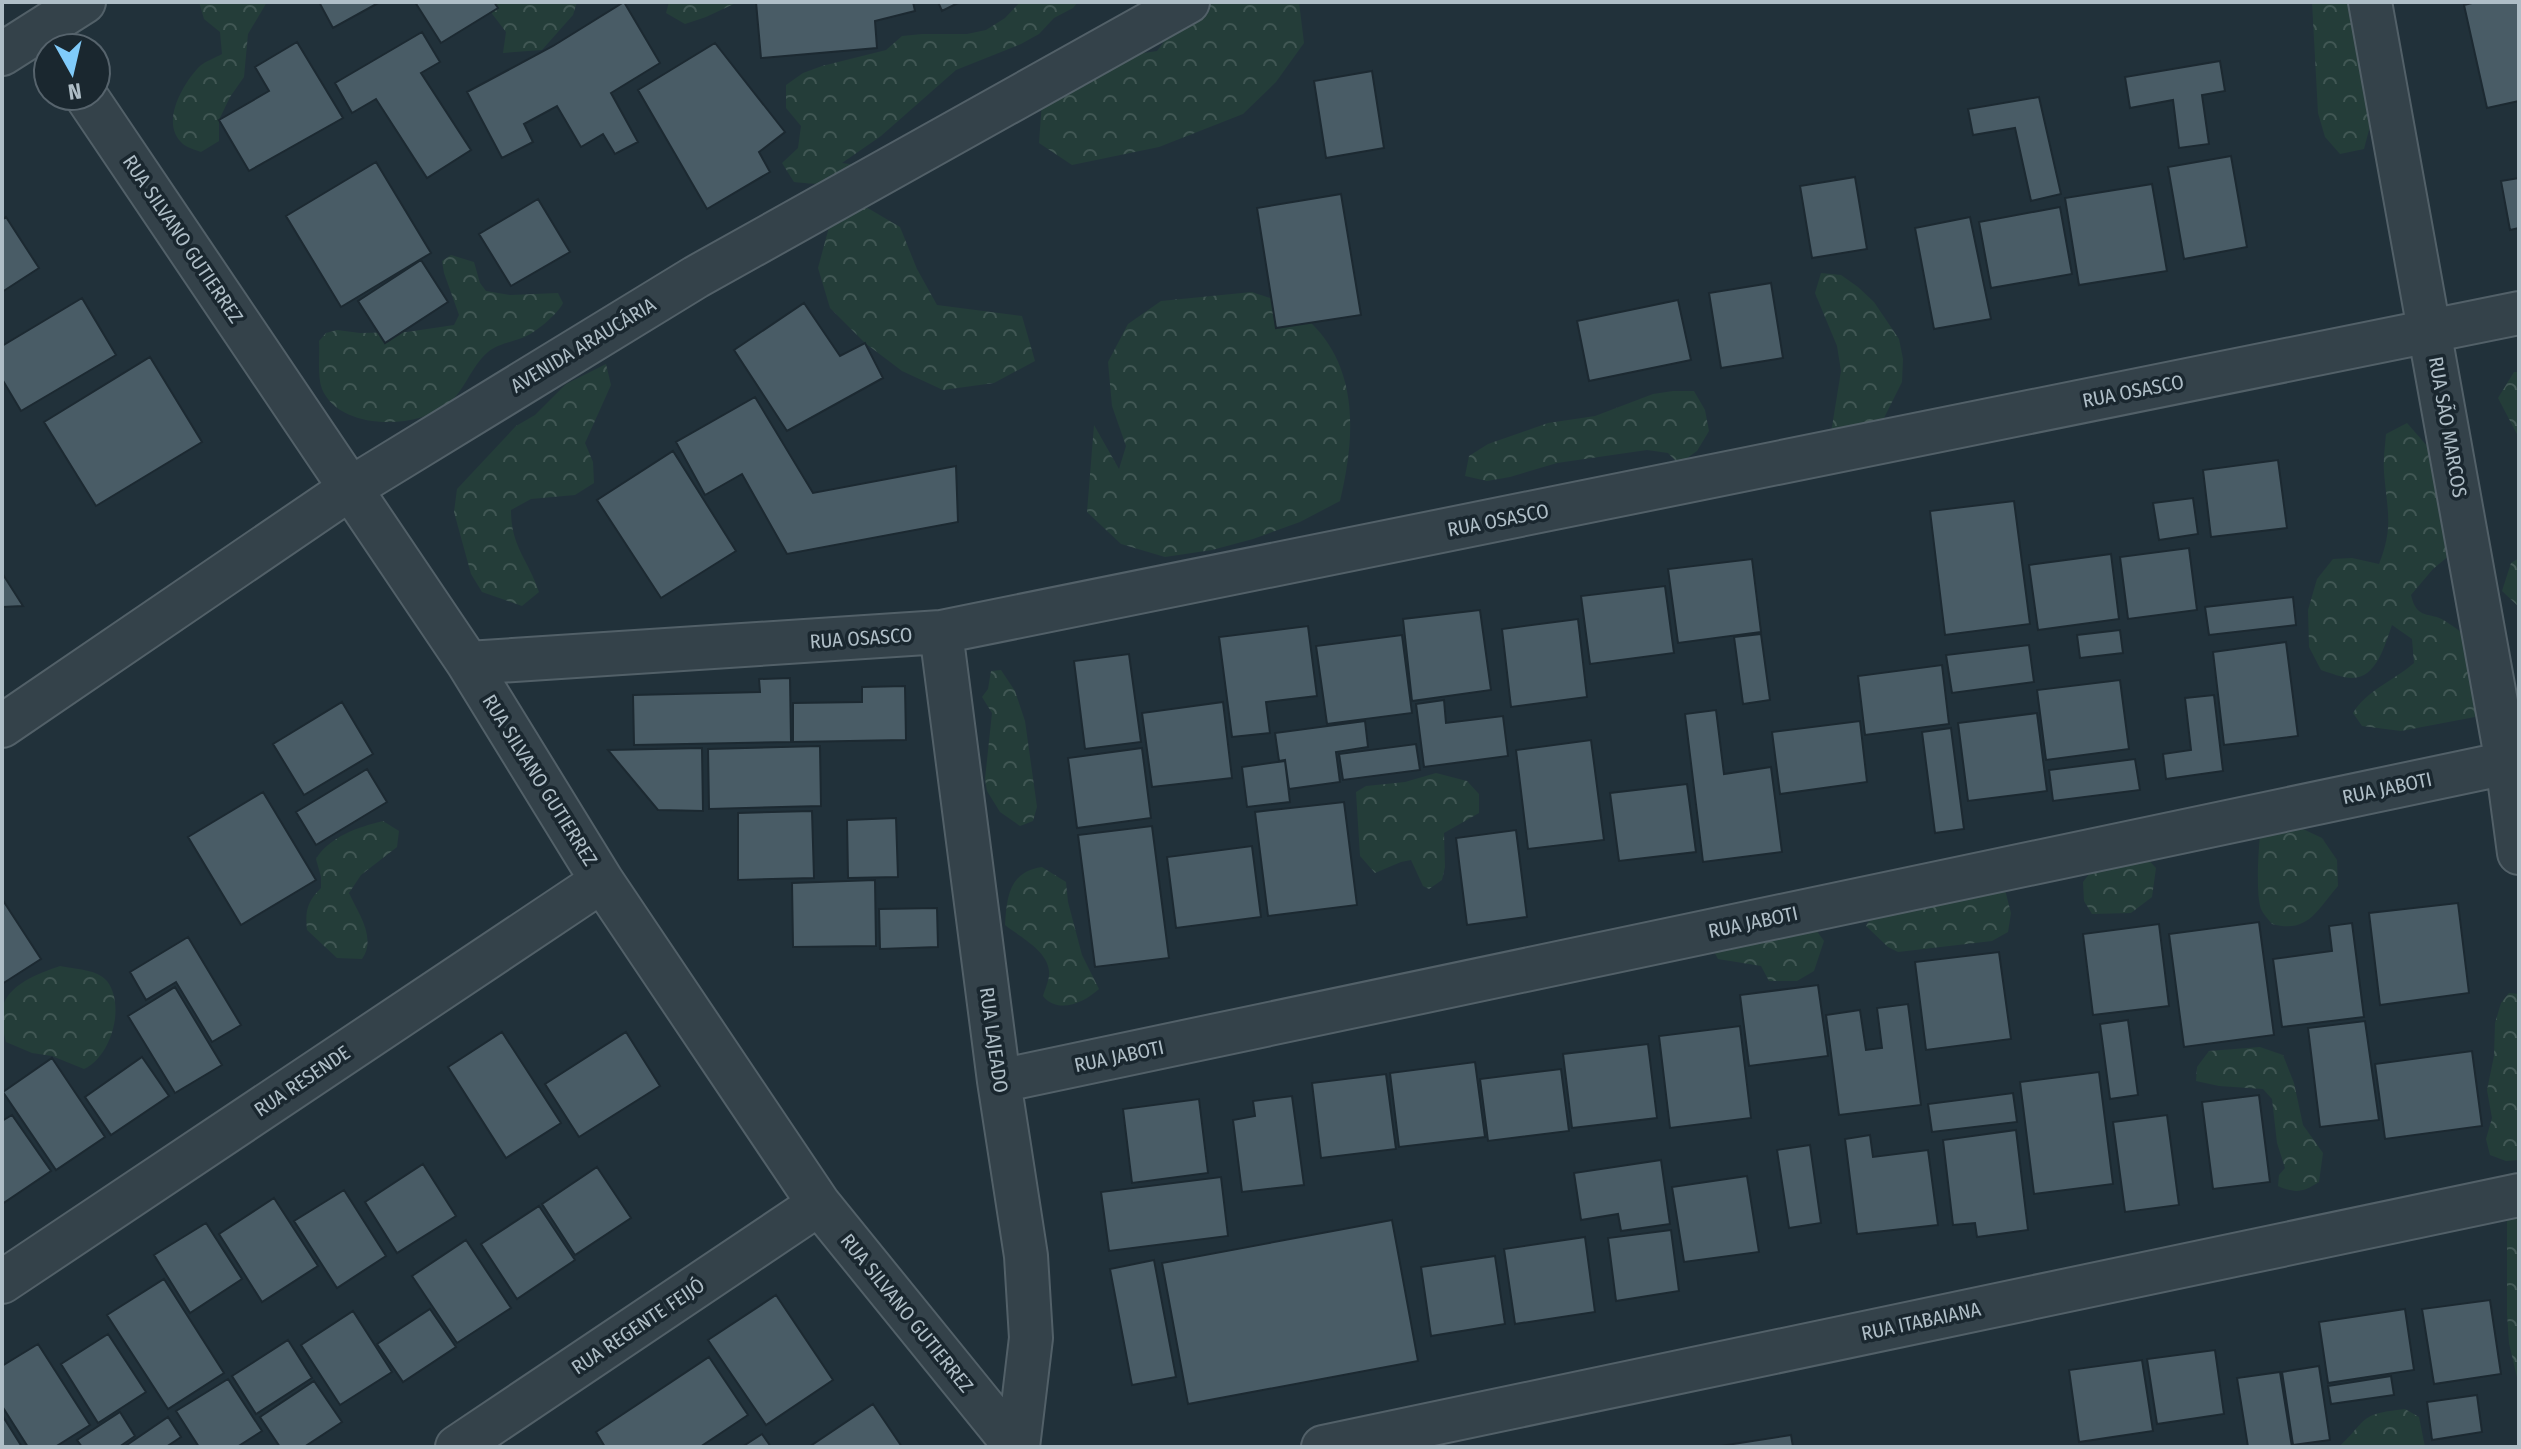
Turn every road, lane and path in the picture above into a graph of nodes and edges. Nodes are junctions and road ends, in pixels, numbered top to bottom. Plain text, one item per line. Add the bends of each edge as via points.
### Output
1 (84, 2) edge
2 (1188, 2) edge
3 (2370, 2) edge
4 (40, 26) edge
5 (2, 54) edge
6 (97, 112) edge
7 (2519, 313) edge
8 (2431, 331) junction
9 (351, 488) junction
10 (941, 632) junction
11 (468, 663) junction
12 (2, 726) edge
13 (2507, 763) junction
14 (2519, 853) edge
15 (602, 881) junction
16 (999, 1081) junction
17 (2519, 1195) edge
18 (819, 1204) junction
19 (2, 1282) edge
20 (457, 1447) edge
21 (1017, 1447) edge
22 (1323, 1447) edge

1 - 4 street
2 - 9 street, AVENIDA ARAUCÁRIA via 696,277
3 - 8 street, RUA SÃO MARCOS
4 - 5 street
6 - 9 street, RUA SILVANO GUTIERREZ
7 - 8 street, RUA OSASCO
8 - 10 street, RUA OSASCO
8 - 13 street, RUA SÃO MARCOS
9 - 11 street, RUA SILVANO GUTIERREZ
9 - 12 street, AVENIDA ARAUCÁRIA
10 - 11 street, RUA OSASCO
10 - 16 street, RUA LAJEADO
11 - 15 street, RUA SILVANO GUTIERREZ
13 - 14 street, RUA SÃO MARCOS
13 - 16 street, RUA JABOTI
15 - 18 street, RUA SILVANO GUTIERREZ
15 - 19 street, RUA RESENDE
16 - 21 street, RUA LAJEADO via 1026,1256 1031,1338
17 - 22 street, RUA ITABAIANA
18 - 20 street, RUA REGENTE FEIJÓ
18 - 21 street, RUA SILVANO GUTIERREZ

